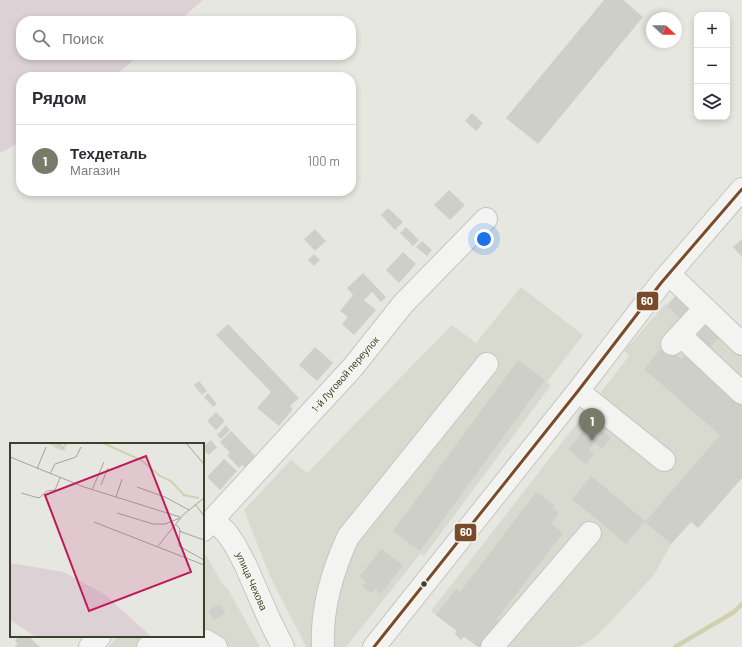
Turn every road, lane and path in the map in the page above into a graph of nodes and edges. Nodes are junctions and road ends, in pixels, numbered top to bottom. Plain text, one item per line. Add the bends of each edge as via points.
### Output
1 (742, 189) edge
2 (486, 219) dead end
3 (669, 274) junction
4 (705, 308) junction
5 (742, 344) edge
6 (487, 364) dead end
7 (578, 391) junction
8 (742, 393) edge
9 (664, 460) dead end
10 (208, 525) edge
11 (590, 533) dead end
12 (99, 637) edge
13 (172, 637) edge
14 (188, 637) edge
15 (90, 647) edge
16 (148, 647) edge
17 (216, 647) edge
18 (283, 647) edge
19 (323, 647) edge
20 (374, 647) edge
21 (492, 647) edge

1 - 3 street
2 - 10 street, 1-й Луговой переулок via 403,304 353,367
3 - 4 street
3 - 7 street
4 - 5 street
4 - 8 street via 676,340
6 - 19 street via 348,537 330,581 322,633
7 - 9 street
7 - 20 street
10 - 18 street, улица Чехова via 226,532 235,545
11 - 21 street
12 - 15 street
13 - 16 street
14 - 17 street via 206,641

